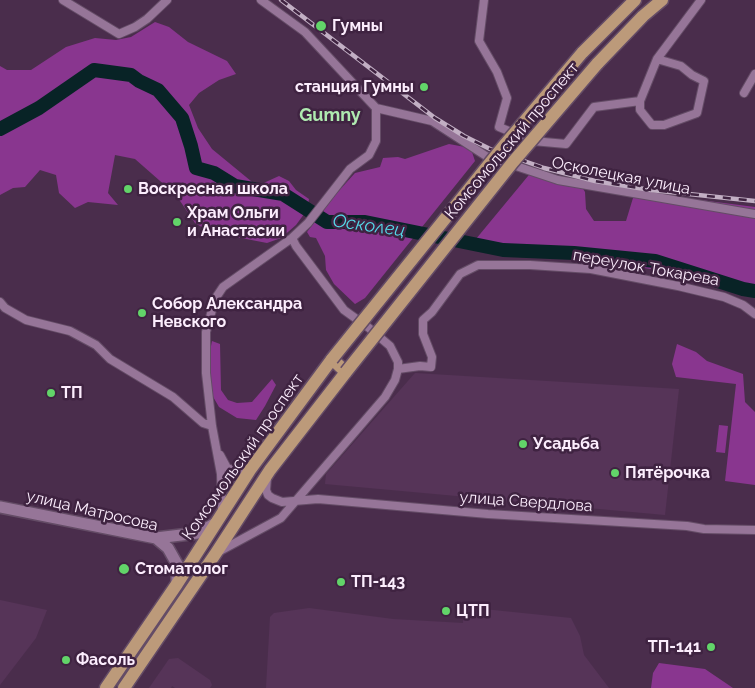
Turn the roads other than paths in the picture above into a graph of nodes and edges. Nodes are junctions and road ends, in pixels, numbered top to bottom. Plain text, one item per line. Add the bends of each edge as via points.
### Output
1 (63, 0) edge
2 (167, 0) edge
3 (261, 0) edge
4 (484, 0) edge
5 (635, 0) edge
6 (662, 0) edge
7 (701, 0) edge
8 (657, 59) junction
9 (755, 74) edge
10 (744, 92) dead end
11 (640, 101) junction
12 (376, 108) junction
13 (755, 214) edge
14 (292, 238) junction
15 (0, 302) edge
16 (755, 314) edge
17 (332, 359) junction
18 (398, 369) junction
19 (346, 372) junction
20 (212, 426) junction
21 (217, 450) junction
22 (250, 470) junction
23 (267, 475) junction
24 (295, 501) junction
25 (0, 507) edge
26 (222, 512) junction
27 (214, 524) junction
28 (755, 530) edge
29 (156, 538) junction
30 (216, 553) junction
31 (177, 584) junction
32 (106, 688) edge
33 (124, 688) edge

1 - 2 street via 119,34 140,23
3 - 12 street via 305,32
4 - 11 street via 479,41 506,98 499,127 533,141 566,144 594,107
5 - 17 main road, Комсомольский проспект, bridge via 582,53 506,143
6 - 19 main road, Комсомольский проспект, bridge via 597,64 513,162
7 - 8 street
8 - 11 street
8 - 11 street via 682,66 704,82 697,113 664,125 652,125 640,110
9 - 10 street
12 - 13 street, Осколецкая улица via 432,122 486,156 558,180
12 - 14 street via 376,141 369,155 350,169 308,223
14 - 18 street via 344,310 390,346
14 - 20 street via 223,287 216,300 206,332 206,373
15 - 20 street via 26,320 70,331 96,345 110,359 173,397 203,423
16 - 18 street, переулок Токарева via 724,297 591,269 478,265 460,274 423,320 432,357 431,367
17 - 19 main road
17 - 22 main road, Комсомольский проспект
18 - 24 street, Комсомольский проспект via 385,397
19 - 23 main road, Комсомольский проспект
20 - 21 street
21 - 22 street via 227,468
21 - 26 street
22 - 26 main road, Комсомольский проспект
23 - 24 street, улица Свердлова via 268,495 282,502
23 - 30 main road, Комсомольский проспект
24 - 28 street, улица Свердлова via 318,499 488,514
24 - 30 street, Комсомольский проспект via 281,518
25 - 29 main road, улица Матросова
26 - 27 main road, Комсомольский проспект
27 - 29 main road via 198,533
27 - 31 main road, Комсомольский проспект
29 - 31 main road, улица Матросова via 168,548 174,559
30 - 33 main road, Комсомольский проспект
31 - 32 main road, Комсомольский проспект

